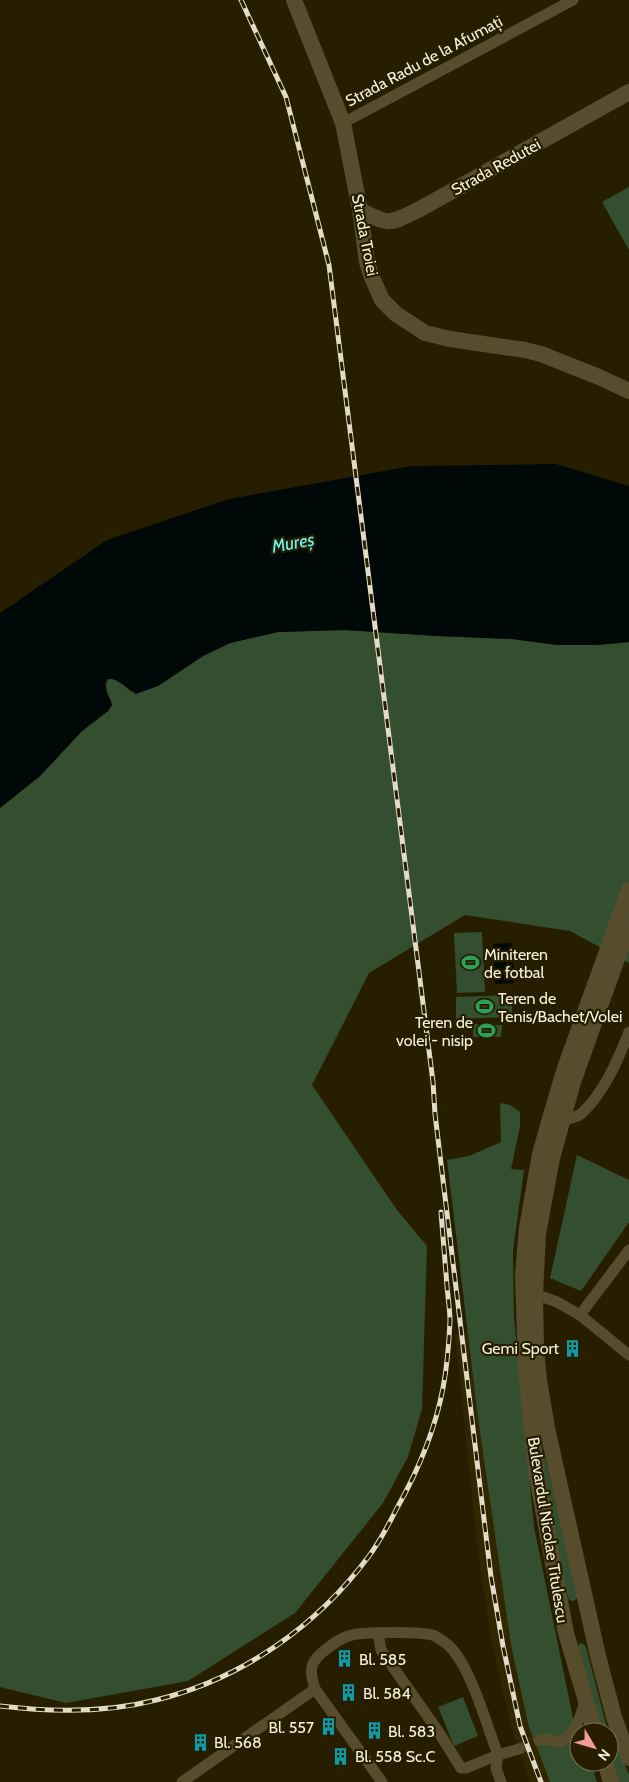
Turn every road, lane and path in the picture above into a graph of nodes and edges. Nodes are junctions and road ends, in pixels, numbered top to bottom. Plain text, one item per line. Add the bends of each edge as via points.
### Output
1 (294, 0) edge
2 (573, 0) edge
3 (629, 92) edge
4 (343, 123) junction
5 (360, 210) junction
6 (629, 391) edge
7 (629, 890) edge
8 (629, 925) edge
9 (608, 965) junction
10 (629, 1032) edge
11 (563, 1120) junction
12 (629, 1250) edge
13 (535, 1294) junction
14 (580, 1315) junction
15 (629, 1355) edge
16 (378, 1633) junction
17 (315, 1689) junction
18 (585, 1702) junction
19 (592, 1722) edge
20 (539, 1740) tunnel mouth
21 (519, 1749) tunnel mouth
22 (627, 1749) edge
23 (498, 1755) junction
24 (182, 1782) edge
25 (382, 1782) edge
26 (501, 1782) edge

1 - 4 main road, Strada Troiei
2 - 4 street, Strada Radu de la Afumați
3 - 5 main road, Strada Redutei via 396,220 384,222
4 - 5 main road, Strada Troiei
5 - 6 main road, Strada Troiei via 367,262 376,287 382,300 411,325 425,333 450,339 541,354
7 - 9 main road, Bulevardul Nicolae Titulescu
8 - 9 main road, Bulevardul Nicolae Titulescu
9 - 11 main road, Bulevardul Nicolae Titulescu
9 - 18 main road, Bulevardul Nicolae Titulescu via 564,1068 540,1154 527,1228 523,1275 526,1370 536,1472 566,1633
10 - 11 street via 600,1092 580,1115
11 - 13 main road, Bulevardul Nicolae Titulescu via 552,1158 538,1234
12 - 14 street
13 - 14 street
13 - 22 main road, Bulevardul Nicolae Titulescu via 536,1349 547,1428 598,1656 614,1718
14 - 15 street
16 - 17 street via 352,1634 321,1654 312,1667
16 - 23 street via 422,1632 449,1646 468,1675
16 - 23 street via 381,1650 458,1765 466,1768
17 - 24 street
17 - 25 street
18 - 19 main road, Bulevardul Nicolae Titulescu
18 - 20 street via 570,1736 560,1742 546,1738
21 - 23 street
23 - 26 street via 496,1768

